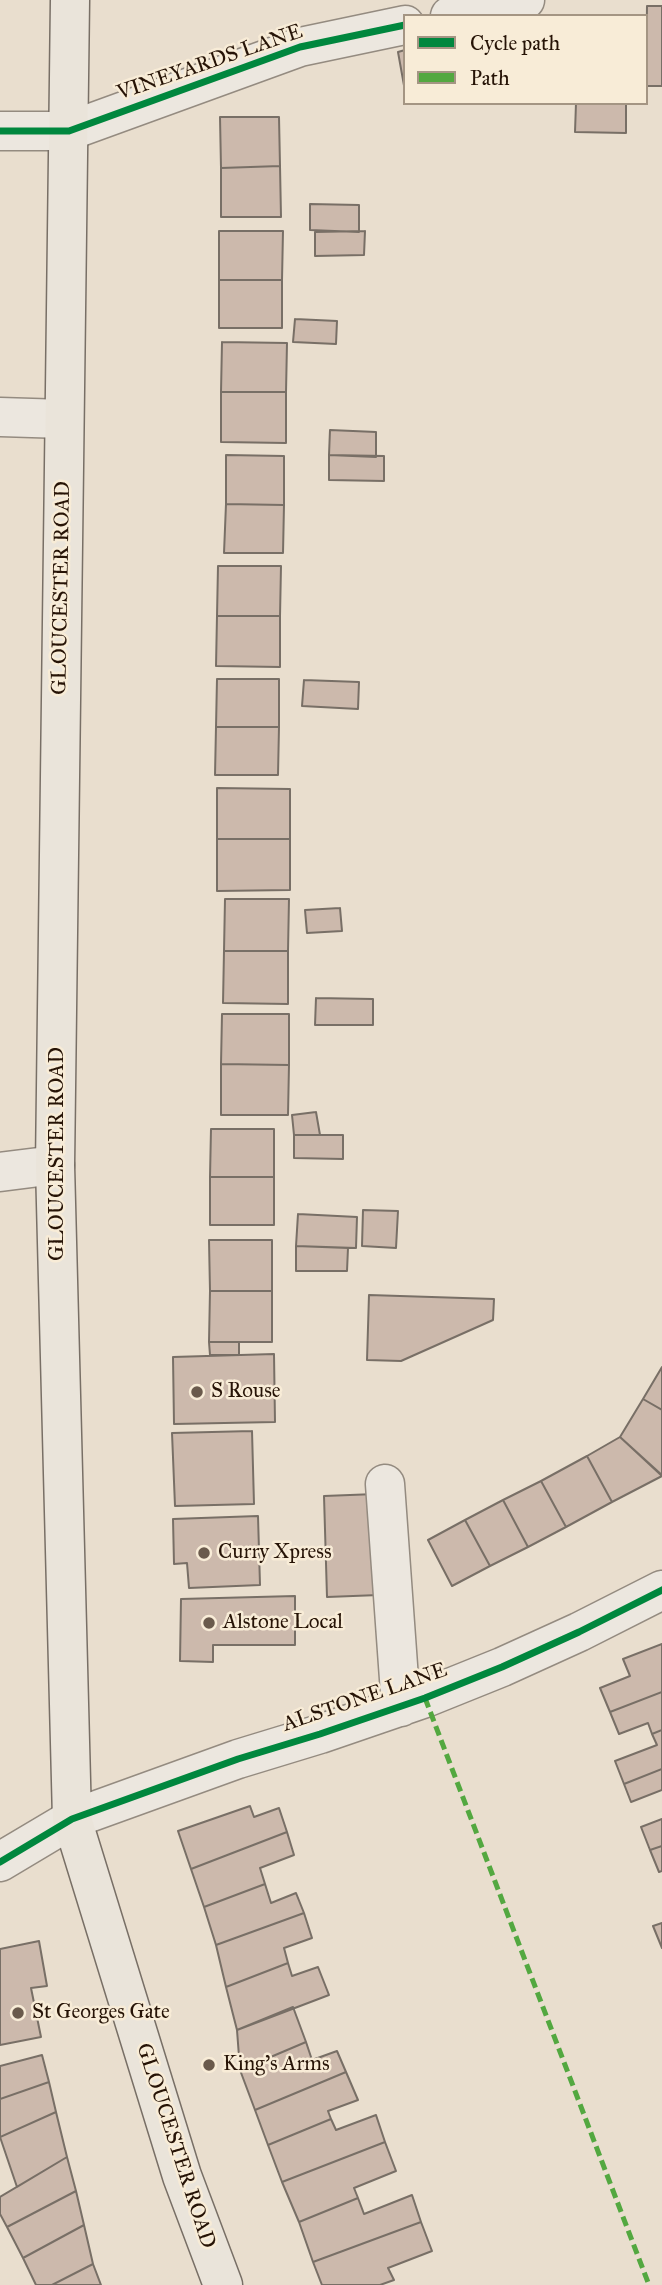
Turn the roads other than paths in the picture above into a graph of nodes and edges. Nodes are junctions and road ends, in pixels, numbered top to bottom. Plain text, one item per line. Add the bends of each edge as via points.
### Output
1 (70, 0) edge
2 (525, 0) edge
3 (459, 14) edge
4 (403, 25) edge
5 (0, 131) edge
6 (69, 131) junction
7 (0, 417) edge
8 (64, 419) junction
9 (55, 1165) junction
10 (0, 1172) edge
11 (385, 1484) dead end
12 (662, 1590) edge
13 (401, 1707) junction
14 (72, 1819) junction
15 (0, 1862) edge
16 (223, 2285) edge

1 - 6 main road, GLOUCESTER ROAD
2 - 3 street
4 - 6 street, VINEYARDS LANE via 300,47
5 - 6 street, VINEYARDS LANE
6 - 8 main road, GLOUCESTER ROAD
7 - 8 street
8 - 9 main road, GLOUCESTER ROAD
9 - 10 street
9 - 14 main road, GLOUCESTER ROAD
11 - 13 street
12 - 13 street, ALSTONE LANE via 524,1657
13 - 14 street, ALSTONE LANE
14 - 15 street, ALSTONE LANE
14 - 16 main road, GLOUCESTER ROAD via 182,2176

